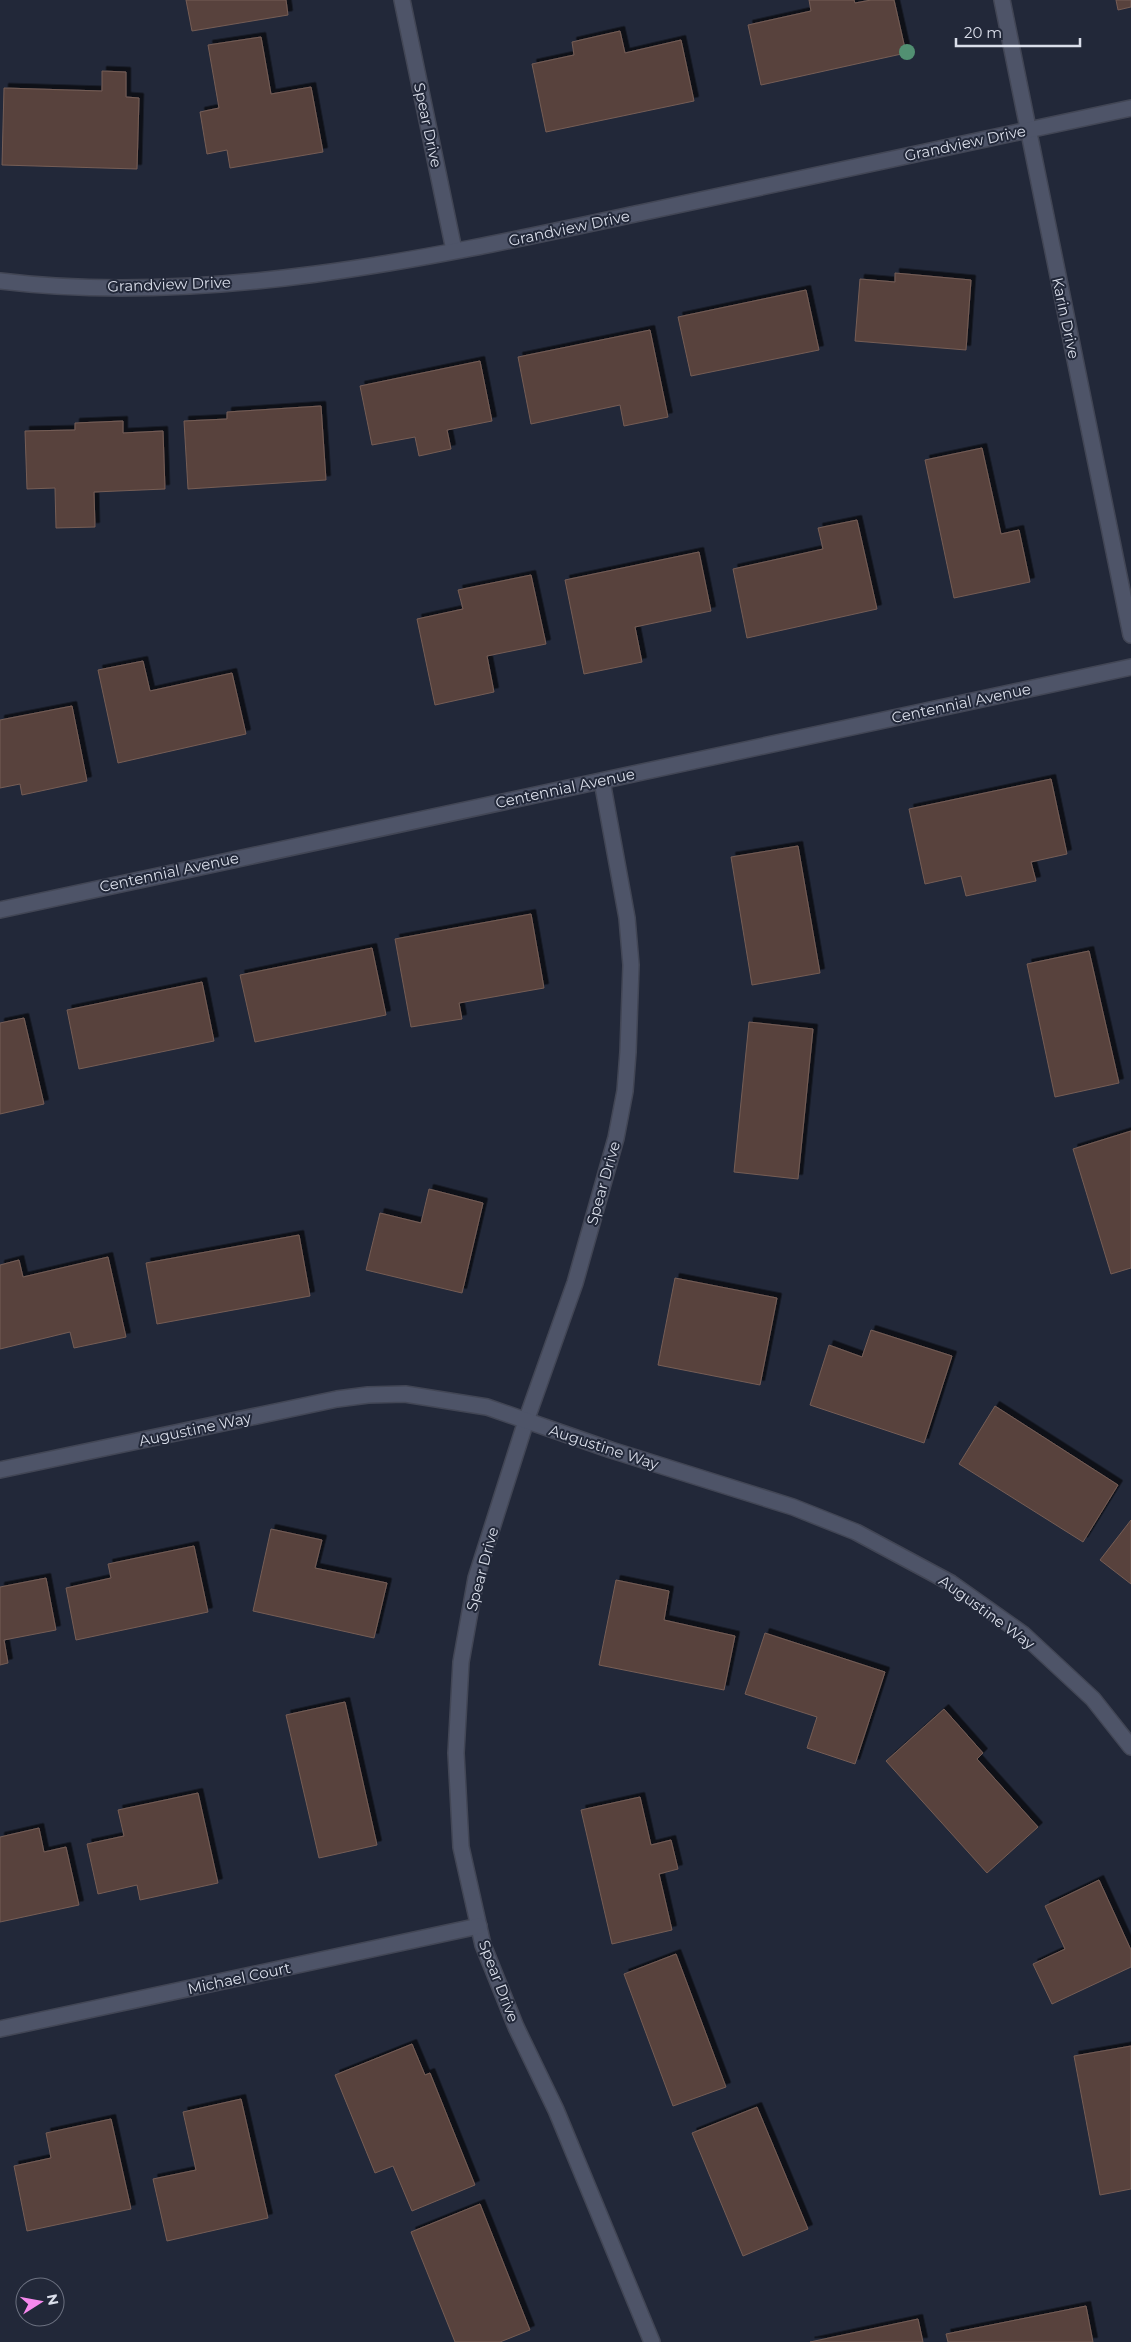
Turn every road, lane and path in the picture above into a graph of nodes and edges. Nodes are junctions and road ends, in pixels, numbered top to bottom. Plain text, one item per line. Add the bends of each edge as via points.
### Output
1 (402, 0) edge
2 (1002, 0) edge
3 (1131, 108) edge
4 (1027, 130) junction
5 (454, 250) junction
6 (0, 281) edge
7 (1131, 636) edge
8 (1131, 667) edge
9 (602, 781) junction
10 (0, 910) edge
11 (526, 1421) junction
12 (0, 1470) edge
13 (1131, 1747) edge
14 (478, 1926) junction
15 (0, 2030) edge
16 (652, 2342) edge

1 - 5 street, Spear Drive
2 - 4 street, Karin Drive
3 - 4 street, Grandview Drive
4 - 5 street, Grandview Drive
4 - 7 street, Karin Drive
5 - 6 street, Grandview Drive via 308,276 196,286 50,287
8 - 9 street, Centennial Avenue
9 - 10 street, Centennial Avenue
9 - 11 street, Spear Drive via 627,918 631,965 625,1091 616,1138 575,1283
11 - 12 street, Augustine Way via 478,1406 405,1394 368,1395
11 - 13 street, Augustine Way via 793,1507 864,1536 951,1583 1023,1634 1093,1699
11 - 14 street, Spear Drive via 476,1578 461,1662 456,1753 461,1847
14 - 15 street, Michael Court
14 - 16 street, Spear Drive via 516,2027 556,2110

